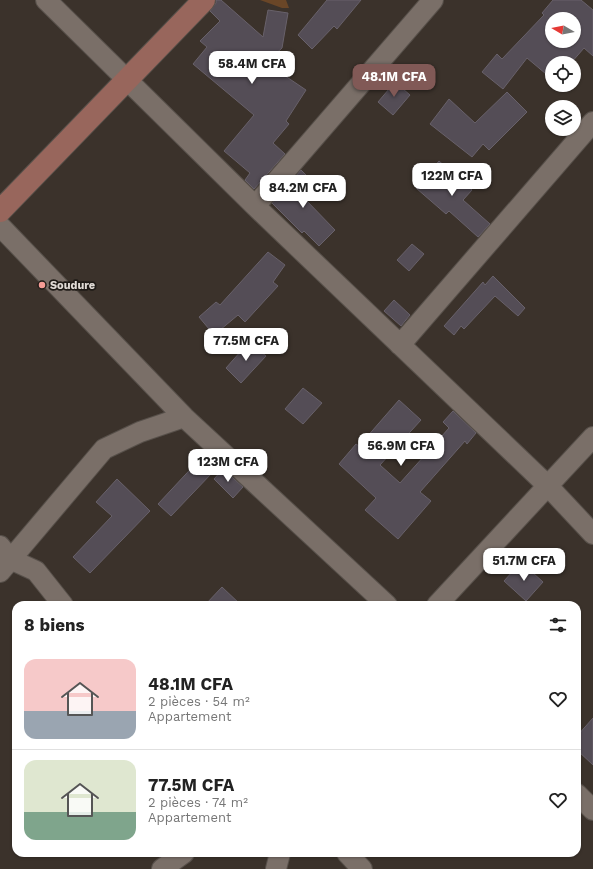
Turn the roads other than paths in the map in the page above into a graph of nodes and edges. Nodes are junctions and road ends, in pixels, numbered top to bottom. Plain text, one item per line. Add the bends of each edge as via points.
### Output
1 (46, 0) edge
2 (204, 0) edge
3 (433, 0) edge
4 (127, 80) junction
5 (593, 122) edge
6 (255, 206) junction
7 (0, 211) edge
8 (0, 226) edge
9 (400, 345) junction
10 (184, 417) junction
11 (593, 437) edge
12 (548, 486) junction
13 (593, 534) edge
14 (3, 559) edge
15 (60, 601) edge
16 (383, 601) edge
17 (440, 601) edge
18 (581, 798) edge
19 (593, 810) edge
20 (178, 857) edge
21 (279, 857) edge
22 (351, 857) edge
23 (162, 869) edge
24 (276, 869) edge
25 (362, 869) edge

1 - 4 street
2 - 4 street
3 - 6 street
4 - 6 street
4 - 7 street
5 - 9 street
6 - 9 street
8 - 10 street
9 - 12 street
10 - 14 street via 140,432 104,449
10 - 16 street
11 - 12 street
12 - 13 street
12 - 17 street
14 - 15 street via 36,570
18 - 19 street
20 - 23 street
21 - 24 street
22 - 25 street

